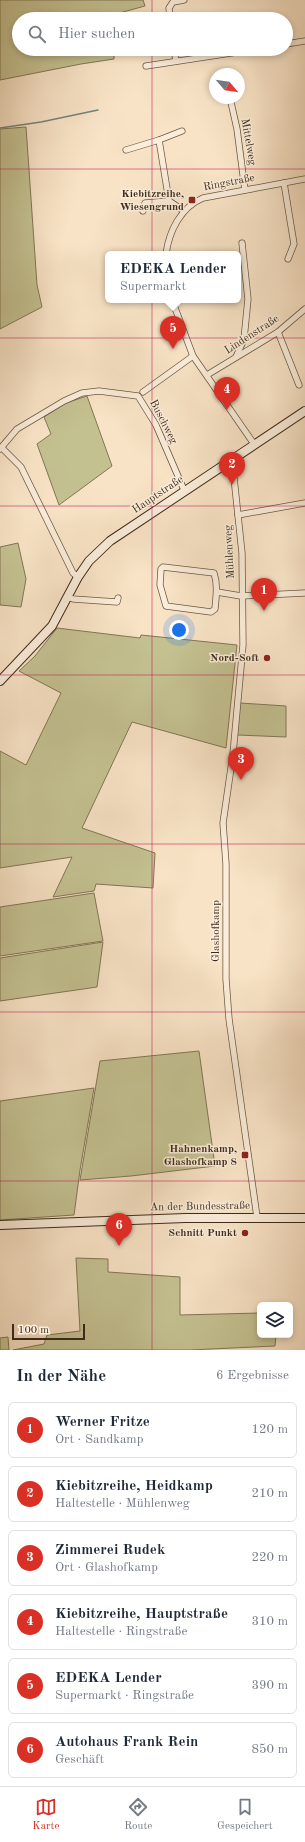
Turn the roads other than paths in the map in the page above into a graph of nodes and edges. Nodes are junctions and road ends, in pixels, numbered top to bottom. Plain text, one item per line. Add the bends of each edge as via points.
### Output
1 (184, 0) edge
2 (169, 12) edge
3 (305, 41) edge
4 (293, 43) edge
5 (175, 56) edge
6 (210, 56) edge
7 (176, 61) junction
8 (146, 66) dead end
9 (231, 104) edge
10 (182, 131) dead end
11 (159, 140) junction
12 (126, 150) dead end
13 (305, 179) edge
14 (284, 183) junction
15 (245, 190) junction
16 (169, 201) junction
17 (143, 211) dead end
18 (184, 211) junction
19 (242, 243) dead end
20 (167, 251) edge
21 (288, 259) dead end
22 (173, 303) edge
23 (305, 309) edge
24 (278, 332) junction
25 (193, 356) junction
26 (236, 357) junction
27 (207, 375) junction
28 (299, 385) dead end
29 (143, 392) dead end
30 (305, 411) edge
31 (254, 444) junction
32 (1, 449) edge
33 (232, 459) junction
34 (184, 490) junction
35 (305, 503) edge
36 (238, 515) junction
37 (78, 577) junction
38 (217, 592) junction
39 (305, 593) edge
40 (242, 596) junction
41 (67, 597) junction
42 (118, 598) dead end
43 (243, 645) joint
44 (0, 681) edge
45 (257, 1217) junction
46 (305, 1218) edge
47 (0, 1225) edge

1 - 2 street via 173,2
3 - 4 street
5 - 7 street
6 - 7 street
7 - 8 street
9 - 15 street, Mittelweg
10 - 11 street
11 - 12 street
11 - 16 street
13 - 14 street, Ringstraße
14 - 15 street, Ringstraße
14 - 21 street via 294,244
15 - 18 street, Ringstraße via 203,198 193,202
16 - 17 street via 145,203
16 - 18 street
18 - 20 street, Ringstraße via 171,233
19 - 26 street via 248,299 244,339
22 - 25 street
23 - 24 street, Lindenstraße
24 - 26 street, Lindenstraße
24 - 28 street
25 - 27 street
25 - 29 street
26 - 27 street, Lindenstraße
27 - 31 street
30 - 31 street, Hauptstraße
31 - 33 street, Hauptstraße
32 - 34 street, Buschweg via 17,429 82,393 99,391 138,396 156,425
32 - 37 street, Buschweg via 21,467 73,574
33 - 34 street, Hauptstraße
33 - 36 street, Mühlenweg
34 - 37 street, Hauptstraße via 110,541 89,561
35 - 36 street
36 - 40 street, Mühlenweg via 242,553
37 - 41 street, Hauptstraße
38 - 38 street via 215,609 211,612 166,606 160,585 161,569 163,567 214,573
38 - 40 street
39 - 40 street
40 - 43 street, Mühlenweg
41 - 42 street via 117,602
41 - 44 street, Hauptstraße via 52,626
43 - 45 street, Glashofkamp via 233,754 223,823 226,864 226,979
45 - 46 street, An der Bundesstraße
45 - 47 street, An der Bundesstraße

